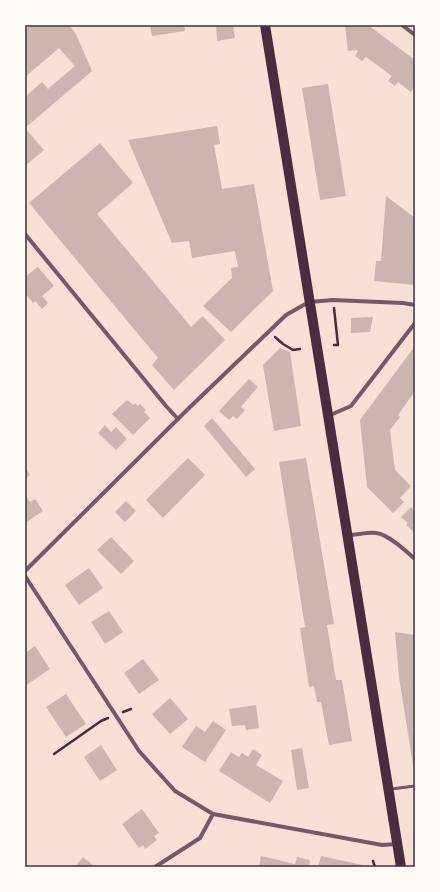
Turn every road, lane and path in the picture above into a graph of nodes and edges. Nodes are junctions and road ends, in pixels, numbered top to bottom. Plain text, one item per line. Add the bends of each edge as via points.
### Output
1 (266, 25) edge
2 (402, 25) edge
3 (415, 35) edge
4 (25, 234) edge
5 (309, 302) junction
6 (415, 305) edge
7 (334, 311) dead end
8 (415, 323) edge
9 (269, 331) junction
10 (334, 346) dead end
11 (300, 349) dead end
12 (328, 416) junction
13 (178, 419) junction
14 (347, 536) junction
15 (415, 560) edge
16 (25, 571) edge
17 (25, 576) edge
18 (131, 710) dead end
19 (115, 714) junction
20 (54, 754) dead end
21 (415, 786) edge
22 (388, 790) junction
23 (213, 814) junction
24 (397, 844) junction
25 (373, 861) dead end
26 (155, 867) edge
27 (375, 867) edge
28 (401, 867) edge

1 - 5 main road
2 - 3 street
4 - 13 street
5 - 6 street via 361,300
5 - 9 street via 286,315
5 - 12 main road
7 - 10 path via 338,345
8 - 12 street via 351,406
9 - 11 path via 282,344 293,350
9 - 13 street
12 - 14 main road
13 - 16 street
14 - 15 street via 375,532 406,551
14 - 22 main road
17 - 19 street
18 - 19 path
19 - 20 path
19 - 23 street via 139,751 175,791
21 - 22 lane
22 - 24 main road
23 - 24 street via 382,844
23 - 26 street via 200,838
24 - 28 main road
25 - 27 path

